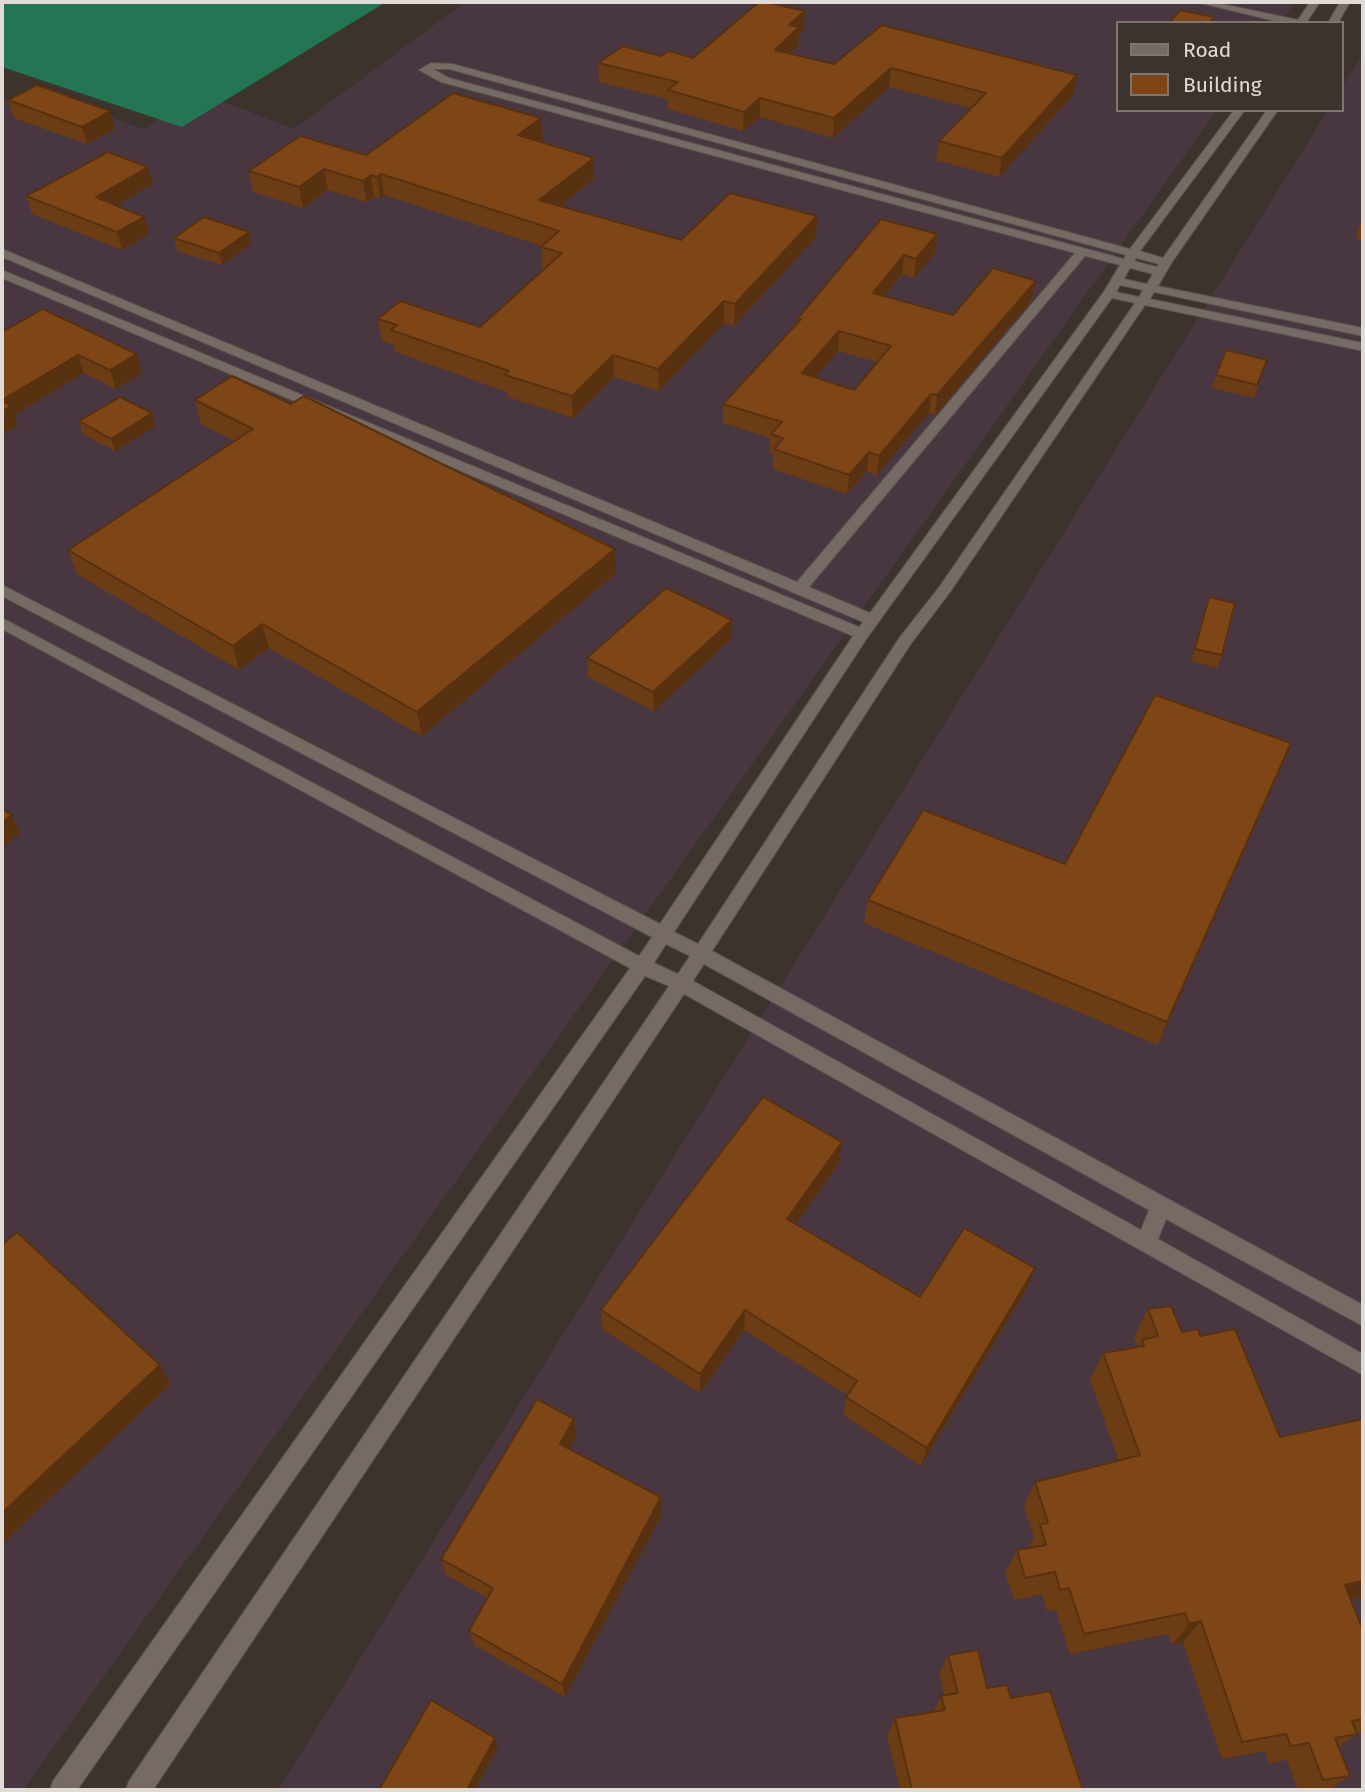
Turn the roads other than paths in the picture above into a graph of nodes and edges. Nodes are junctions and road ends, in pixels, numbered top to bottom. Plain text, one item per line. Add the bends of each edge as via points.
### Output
1 (1201, 2) edge
2 (1315, 2) edge
3 (1345, 2) edge
4 (1291, 21) edge
5 (1301, 21) edge
6 (1334, 21) edge
7 (1239, 112) edge
8 (1272, 112) edge
9 (1082, 252) junction
10 (2, 253) edge
11 (1130, 259) junction
12 (2, 274) edge
13 (1155, 281) junction
14 (1113, 287) junction
15 (1363, 332) edge
16 (1363, 347) edge
17 (2, 590) edge
18 (798, 590) junction
19 (2, 623) edge
20 (867, 627) junction
21 (663, 935) junction
22 (701, 954) junction
23 (642, 966) junction
24 (680, 983) junction
25 (1161, 1206) junction
26 (1146, 1243) junction
27 (1363, 1316) edge
28 (1363, 1364) edge
29 (62, 1790) edge
30 (138, 1790) edge

1 - 4 street
2 - 5 street
3 - 6 street
7 - 11 street
8 - 13 street
9 - 11 street
9 - 11 street via 445,80 424,70 449,66
9 - 18 street
10 - 18 street
11 - 13 street
11 - 14 street
12 - 20 street
13 - 14 street
13 - 15 street
13 - 16 street
13 - 22 street via 905,641
14 - 20 street
17 - 21 street
18 - 20 street
19 - 23 street
20 - 21 street
21 - 22 street
21 - 23 street
22 - 24 street
22 - 25 street
23 - 24 street
23 - 29 street
24 - 26 street
24 - 30 street
25 - 26 street
25 - 27 street
26 - 28 street

